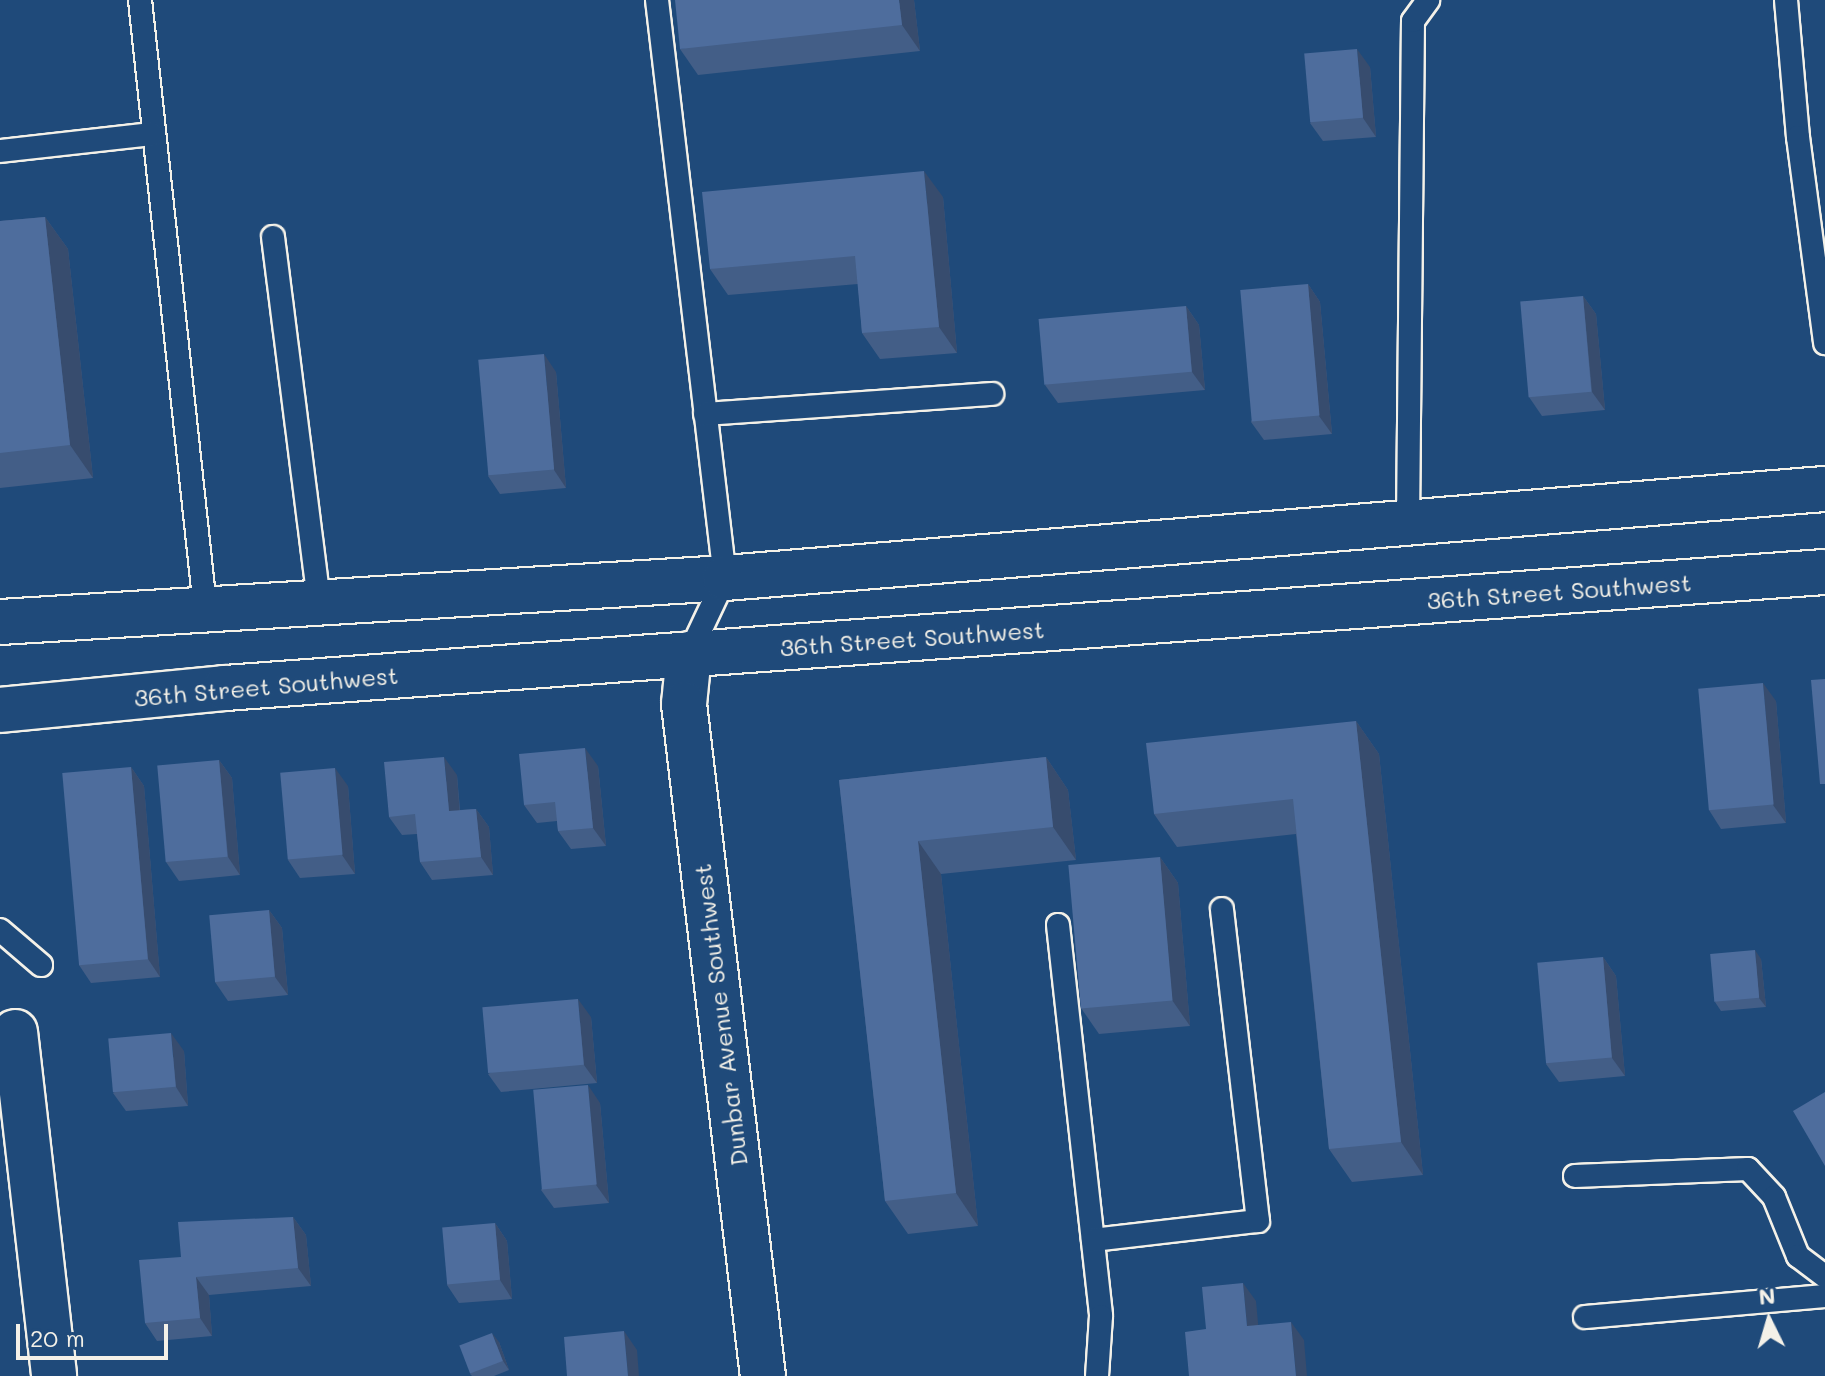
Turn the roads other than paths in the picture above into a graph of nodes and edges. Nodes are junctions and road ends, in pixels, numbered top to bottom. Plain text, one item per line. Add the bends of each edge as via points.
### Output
1 (140, 0) edge
2 (657, 0) edge
3 (1428, 0) edge
4 (1786, 0) edge
5 (152, 134) junction
6 (0, 151) edge
7 (273, 237) dead end
8 (1825, 343) edge
9 (992, 394) dead end
10 (705, 414) junction
11 (1825, 489) edge
12 (1408, 522) junction
13 (1825, 572) edge
14 (725, 578) junction
15 (319, 600) junction
16 (205, 607) junction
17 (0, 622) edge
18 (689, 654) junction
19 (0, 710) edge
20 (1222, 909) dead end
21 (1058, 925) dead end
22 (0, 930) edge
23 (41, 965) dead end
24 (15, 1032) dead end
25 (1575, 1176) dead end
26 (1093, 1240) junction
27 (1825, 1276) edge
28 (1825, 1296) edge
29 (1585, 1317) dead end
30 (54, 1376) edge
31 (763, 1376) edge
32 (1097, 1376) edge

1 - 5 lane
2 - 10 lane
3 - 12 lane via 1413,21
4 - 8 lane
5 - 6 lane
5 - 16 lane
7 - 15 lane
9 - 10 lane
10 - 14 lane
11 - 12 street
12 - 14 street
13 - 18 street, 36th Street Southwest
14 - 15 street
14 - 18 lane
15 - 16 street
16 - 17 street
18 - 19 street, 36th Street Southwest
18 - 31 street, Dunbar Avenue Southwest via 684,704
20 - 26 lane via 1258,1221
21 - 26 lane
22 - 23 lane
24 - 30 street
25 - 27 lane via 1748,1169 1774,1197 1798,1256
26 - 32 lane via 1101,1316
28 - 29 lane

